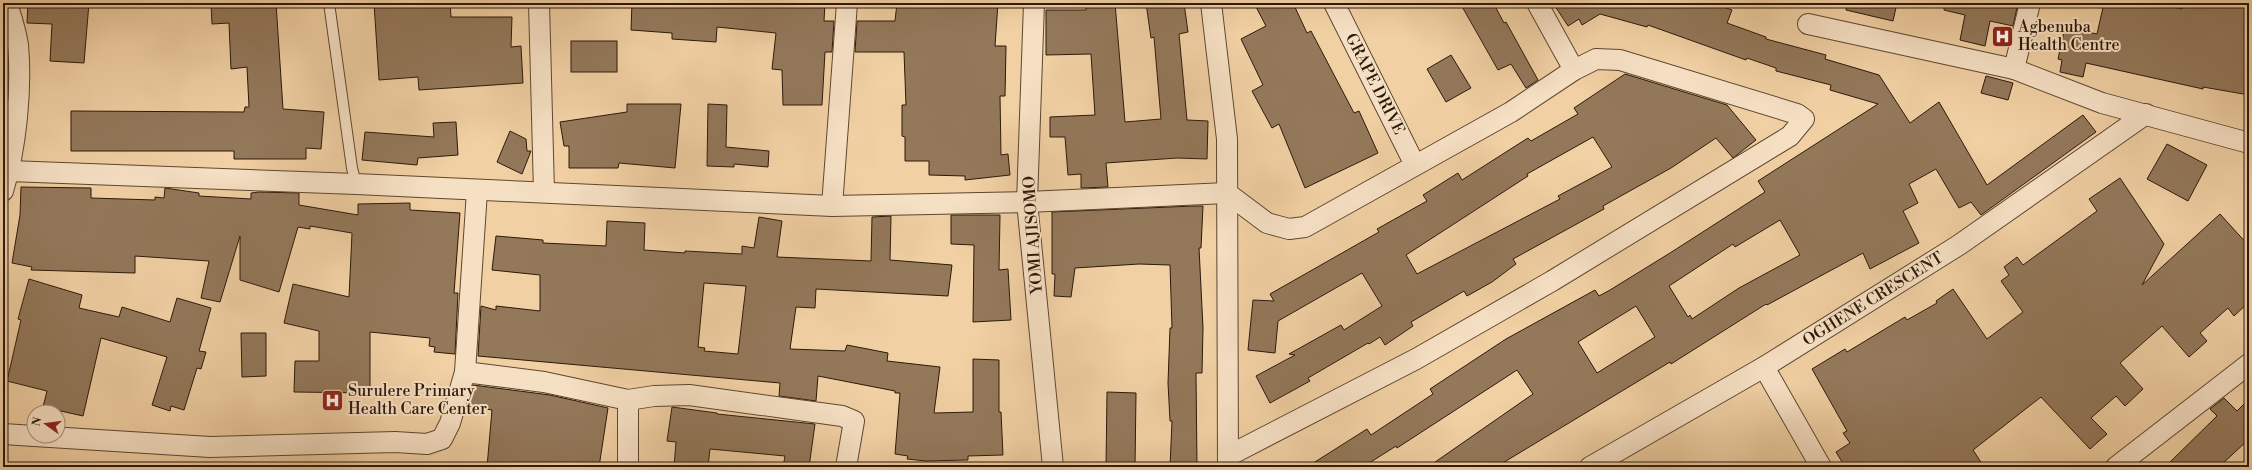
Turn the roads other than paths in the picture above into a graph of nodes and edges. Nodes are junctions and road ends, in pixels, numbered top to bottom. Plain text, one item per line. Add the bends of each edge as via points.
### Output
1 (7, 3) edge
2 (329, 3) edge
3 (539, 3) edge
4 (846, 3) edge
5 (1034, 3) edge
6 (1211, 3) edge
7 (1334, 3) edge
8 (1537, 3) edge
9 (2030, 3) edge
10 (1808, 24) dead end
11 (2014, 69) junction
12 (1574, 70) junction
13 (2146, 114) junction
14 (2249, 143) edge
15 (1415, 165) junction
16 (9, 172) junction
17 (356, 184) junction
18 (3, 191) edge
19 (477, 191) junction
20 (544, 192) junction
21 (1226, 193) junction
22 (1027, 202) junction
23 (832, 206) junction
24 (2249, 364) edge
25 (1764, 367) junction
26 (464, 372) junction
27 (628, 400) junction
28 (3, 434) edge
29 (26, 435) edge
30 (66, 438) edge
31 (1228, 461) edge
32 (628, 467) edge
33 (846, 467) edge
34 (1053, 467) edge
35 (1590, 467) edge
36 (1821, 467) edge
37 (2116, 467) edge

1 - 16 street via 18,44 20,88
2 - 17 lane
3 - 20 street
4 - 23 street
5 - 22 street, YOMI AJISOMO
6 - 21 street via 1227,139
7 - 15 street, GRAPE DRIVE
8 - 12 street
9 - 11 street
10 - 11 street
11 - 13 street via 2102,103
12 - 15 street via 1511,112
12 - 31 street via 1596,59 1620,60 1804,118 1790,136 1552,281 1416,359
13 - 14 street
13 - 25 street, OGHENE CRESCENT via 1960,245
15 - 21 street via 1305,227 1289,229 1267,223
16 - 17 street
16 - 18 street
17 - 19 street
19 - 20 street
19 - 26 street
20 - 23 street
21 - 22 street
21 - 31 street
22 - 23 street
22 - 34 street, YOMI AJISOMO
24 - 37 street
25 - 35 street, OGHENE CRESCENT
25 - 36 street
26 - 27 street via 544,382
26 - 30 street via 450,423 442,439 427,444 395,442 210,447
27 - 32 street
27 - 33 street via 689,395 842,416 854,420
28 - 29 street

